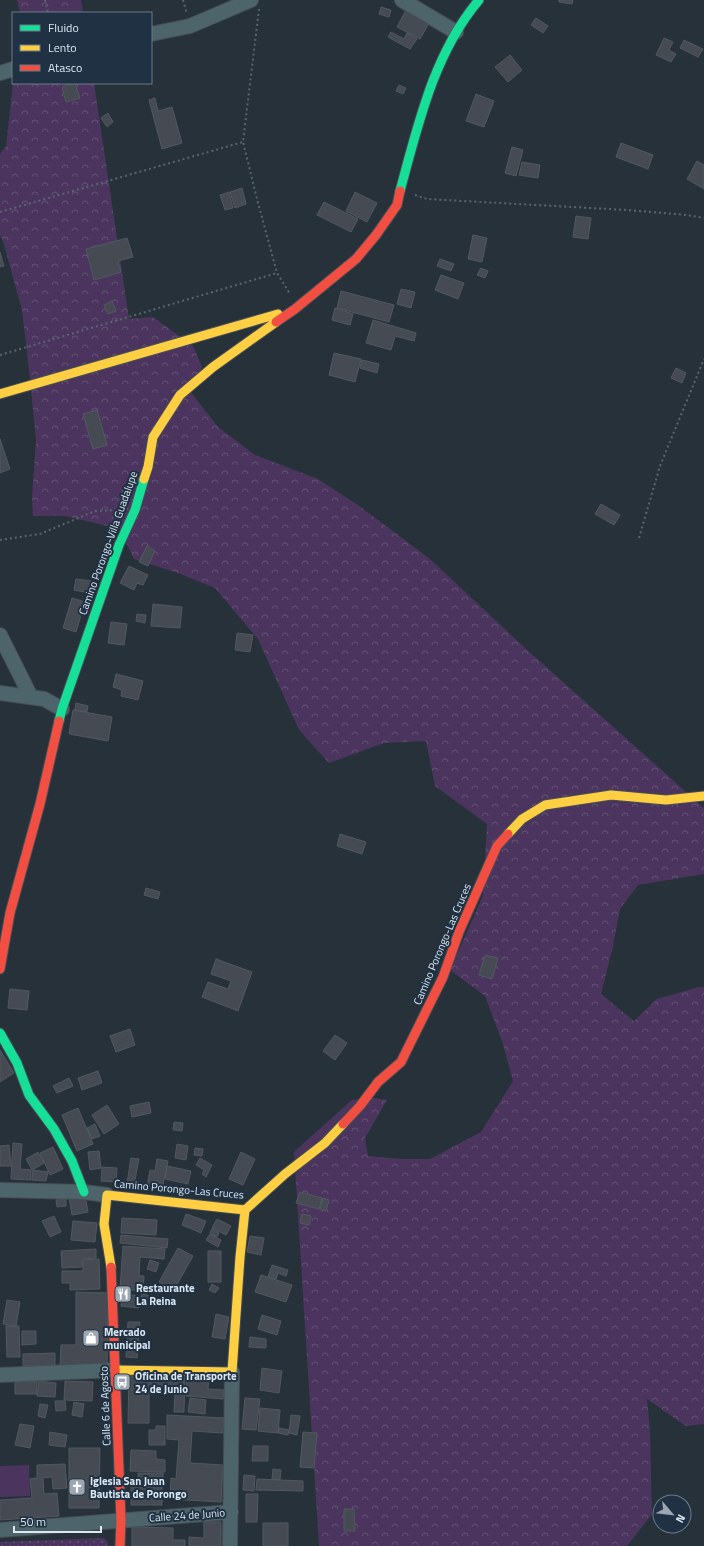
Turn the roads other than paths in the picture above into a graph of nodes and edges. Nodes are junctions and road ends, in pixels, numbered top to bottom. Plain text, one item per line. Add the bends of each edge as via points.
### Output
1 (402, 0) edge
2 (479, 0) edge
3 (255, 3) edge
4 (456, 32) junction
5 (152, 34) edge
6 (12, 69) edge
7 (0, 73) edge
8 (295, 309) junction
9 (0, 394) edge
10 (0, 635) edge
11 (0, 694) edge
12 (31, 697) junction
13 (62, 709) junction
14 (704, 796) edge
15 (0, 969) edge
16 (0, 1033) edge
17 (0, 1190) edge
18 (84, 1192) junction
19 (107, 1195) junction
20 (245, 1210) junction
21 (115, 1370) junction
22 (232, 1372) junction
23 (0, 1375) edge
24 (231, 1512) junction
25 (121, 1520) junction
26 (0, 1530) edge
27 (120, 1546) edge
28 (230, 1546) edge

1 - 4 street
2 - 4 street, Camino Porongo-Villa Guadalupe via 466,14
3 - 5 street via 190,26
4 - 8 street, Camino Porongo-Villa Guadalupe via 443,55 424,108 397,205 356,259
6 - 7 street
8 - 9 street
8 - 13 street, Camino Porongo-Villa Guadalupe via 213,366 180,395 154,437 135,510 119,545
10 - 12 street
11 - 12 street
12 - 13 street via 44,698
13 - 15 street, Camino Porongo-Villa Guadalupe via 40,804 10,913
14 - 20 street, Camino Porongo-Las Cruces via 666,800 611,795 545,806 522,820 497,846 465,918 443,977 401,1062 378,1082 360,1106 325,1143
16 - 18 street via 17,1063 30,1094 72,1161
17 - 18 street
18 - 19 street
19 - 20 street, Camino Porongo-Las Cruces
19 - 21 street, Calle 6 de Agosto via 104,1224 111,1262
20 - 22 street
21 - 22 street
21 - 23 street
21 - 25 street, Calle 6 de Agosto
22 - 24 street
24 - 25 street, Calle 24 de Junio
24 - 28 street
25 - 26 street, Calle 24 de Junio
25 - 27 street, Calle 6 de Agosto

